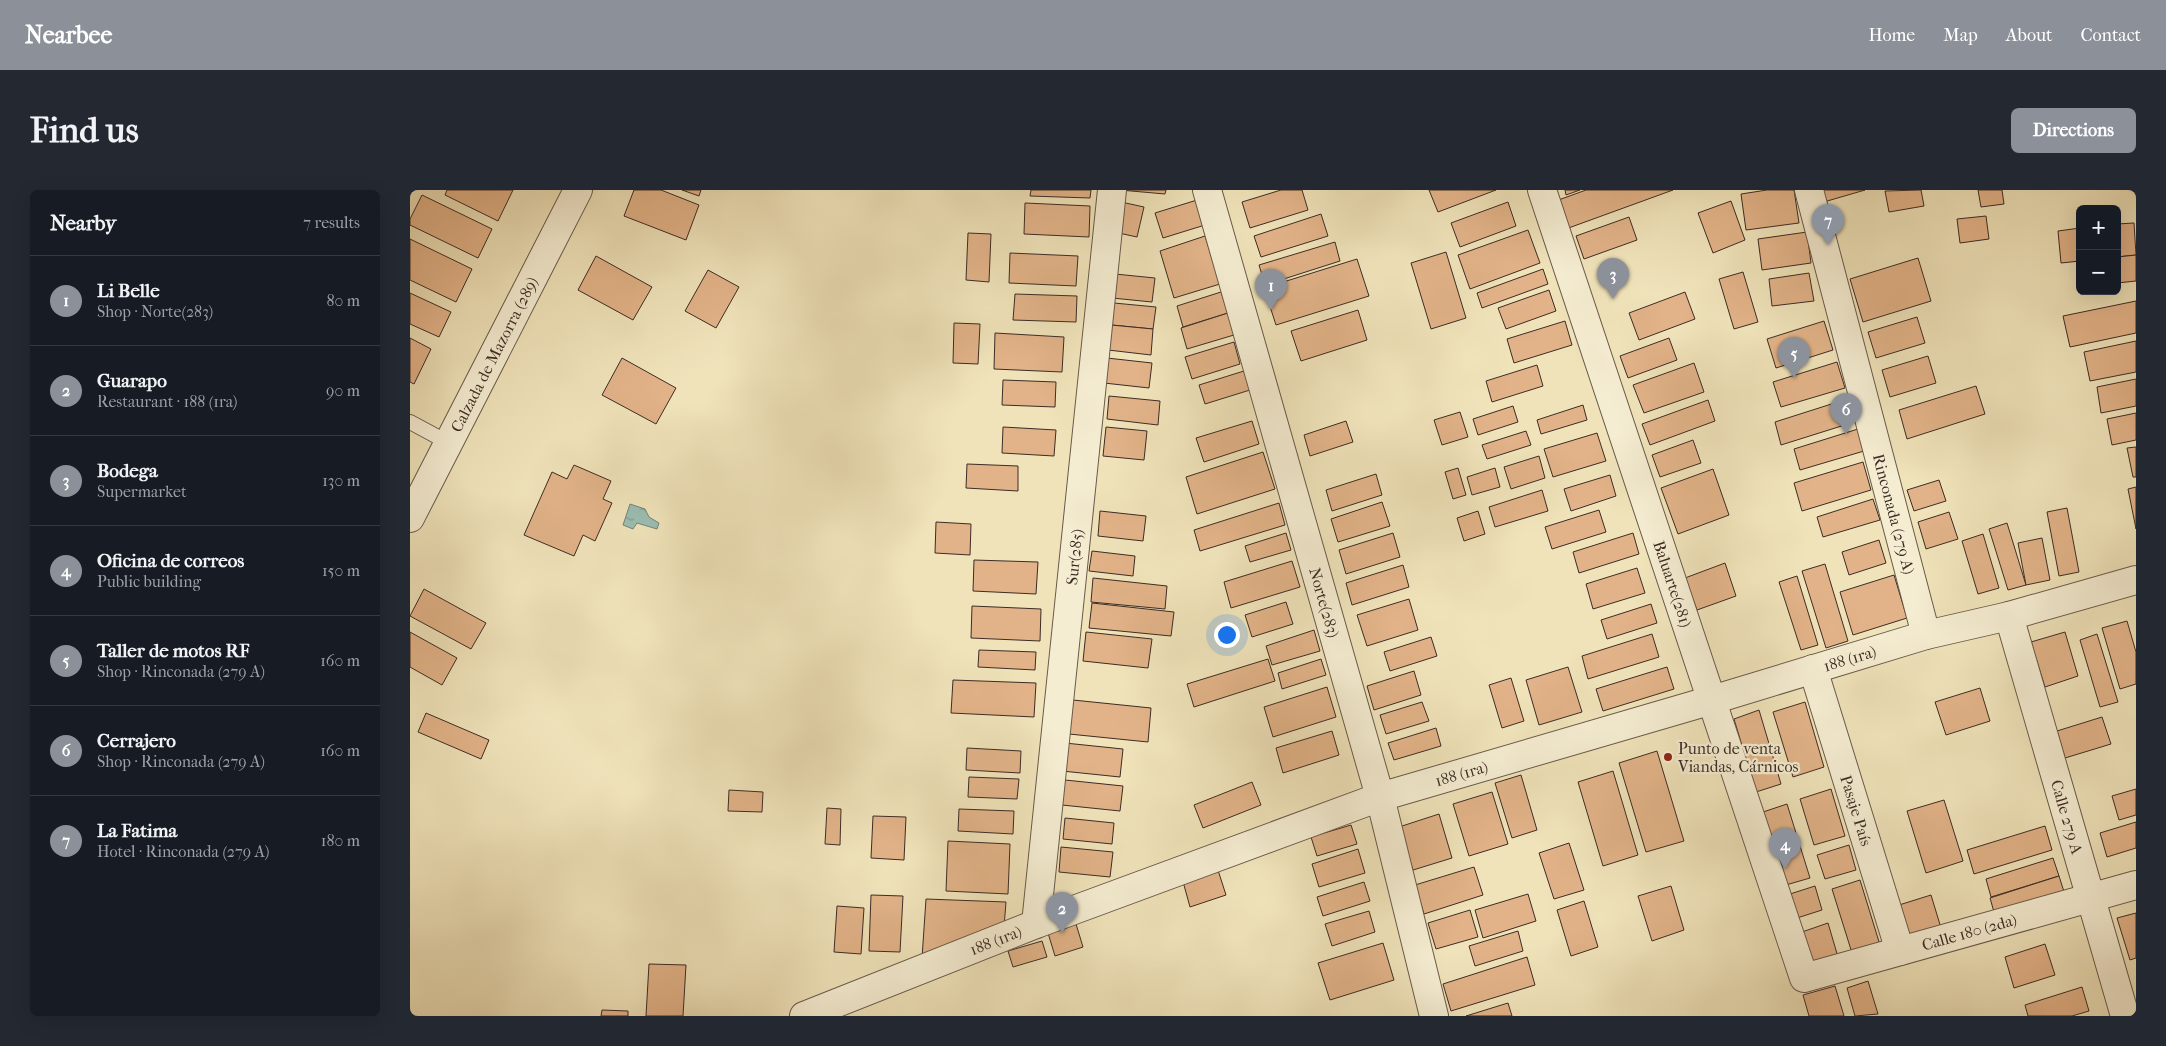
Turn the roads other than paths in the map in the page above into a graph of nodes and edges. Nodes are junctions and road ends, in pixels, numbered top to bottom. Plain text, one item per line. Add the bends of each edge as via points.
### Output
1 (578, 190) edge
2 (1112, 190) edge
3 (1207, 190) edge
4 (1542, 190) edge
5 (1809, 190) edge
6 (410, 422) edge
7 (449, 443) junction
8 (410, 518) edge
9 (2136, 580) edge
10 (2009, 616) junction
11 (1926, 634) junction
12 (1813, 669) junction
13 (1712, 700) junction
14 (1380, 797) junction
15 (2136, 885) edge
16 (2091, 898) junction
17 (1036, 924) junction
18 (1900, 951) junction
19 (1804, 978) joint
20 (804, 1016) edge
21 (1434, 1016) edge
22 (2125, 1016) edge

1 - 7 street, Calzada de Mazorra (289)
2 - 17 street, Sur(285)
3 - 14 street, Norte(283)
4 - 13 street, Baluarte(281)
5 - 11 street, Rinconada (279 A)
6 - 7 lane
7 - 8 street, Calzada de Mazorra (289)
9 - 10 street, 188 (1ra)
10 - 11 street, 188 (1ra)
10 - 16 street, Calle 279 A
11 - 12 street, 188 (1ra)
12 - 13 street, 188 (1ra)
12 - 18 street, Pasaje País
13 - 14 street, 188 (1ra)
13 - 19 street, Baluarte(281)
14 - 17 street, 188 (1ra)
14 - 21 street, Norte(283)
15 - 16 street, Calle 180 (2da)
16 - 18 street, Calle 180 (2da)
16 - 22 street, Calle 279 A
17 - 20 street, 188 (1ra)
18 - 19 street, Calle 180 (2da)

